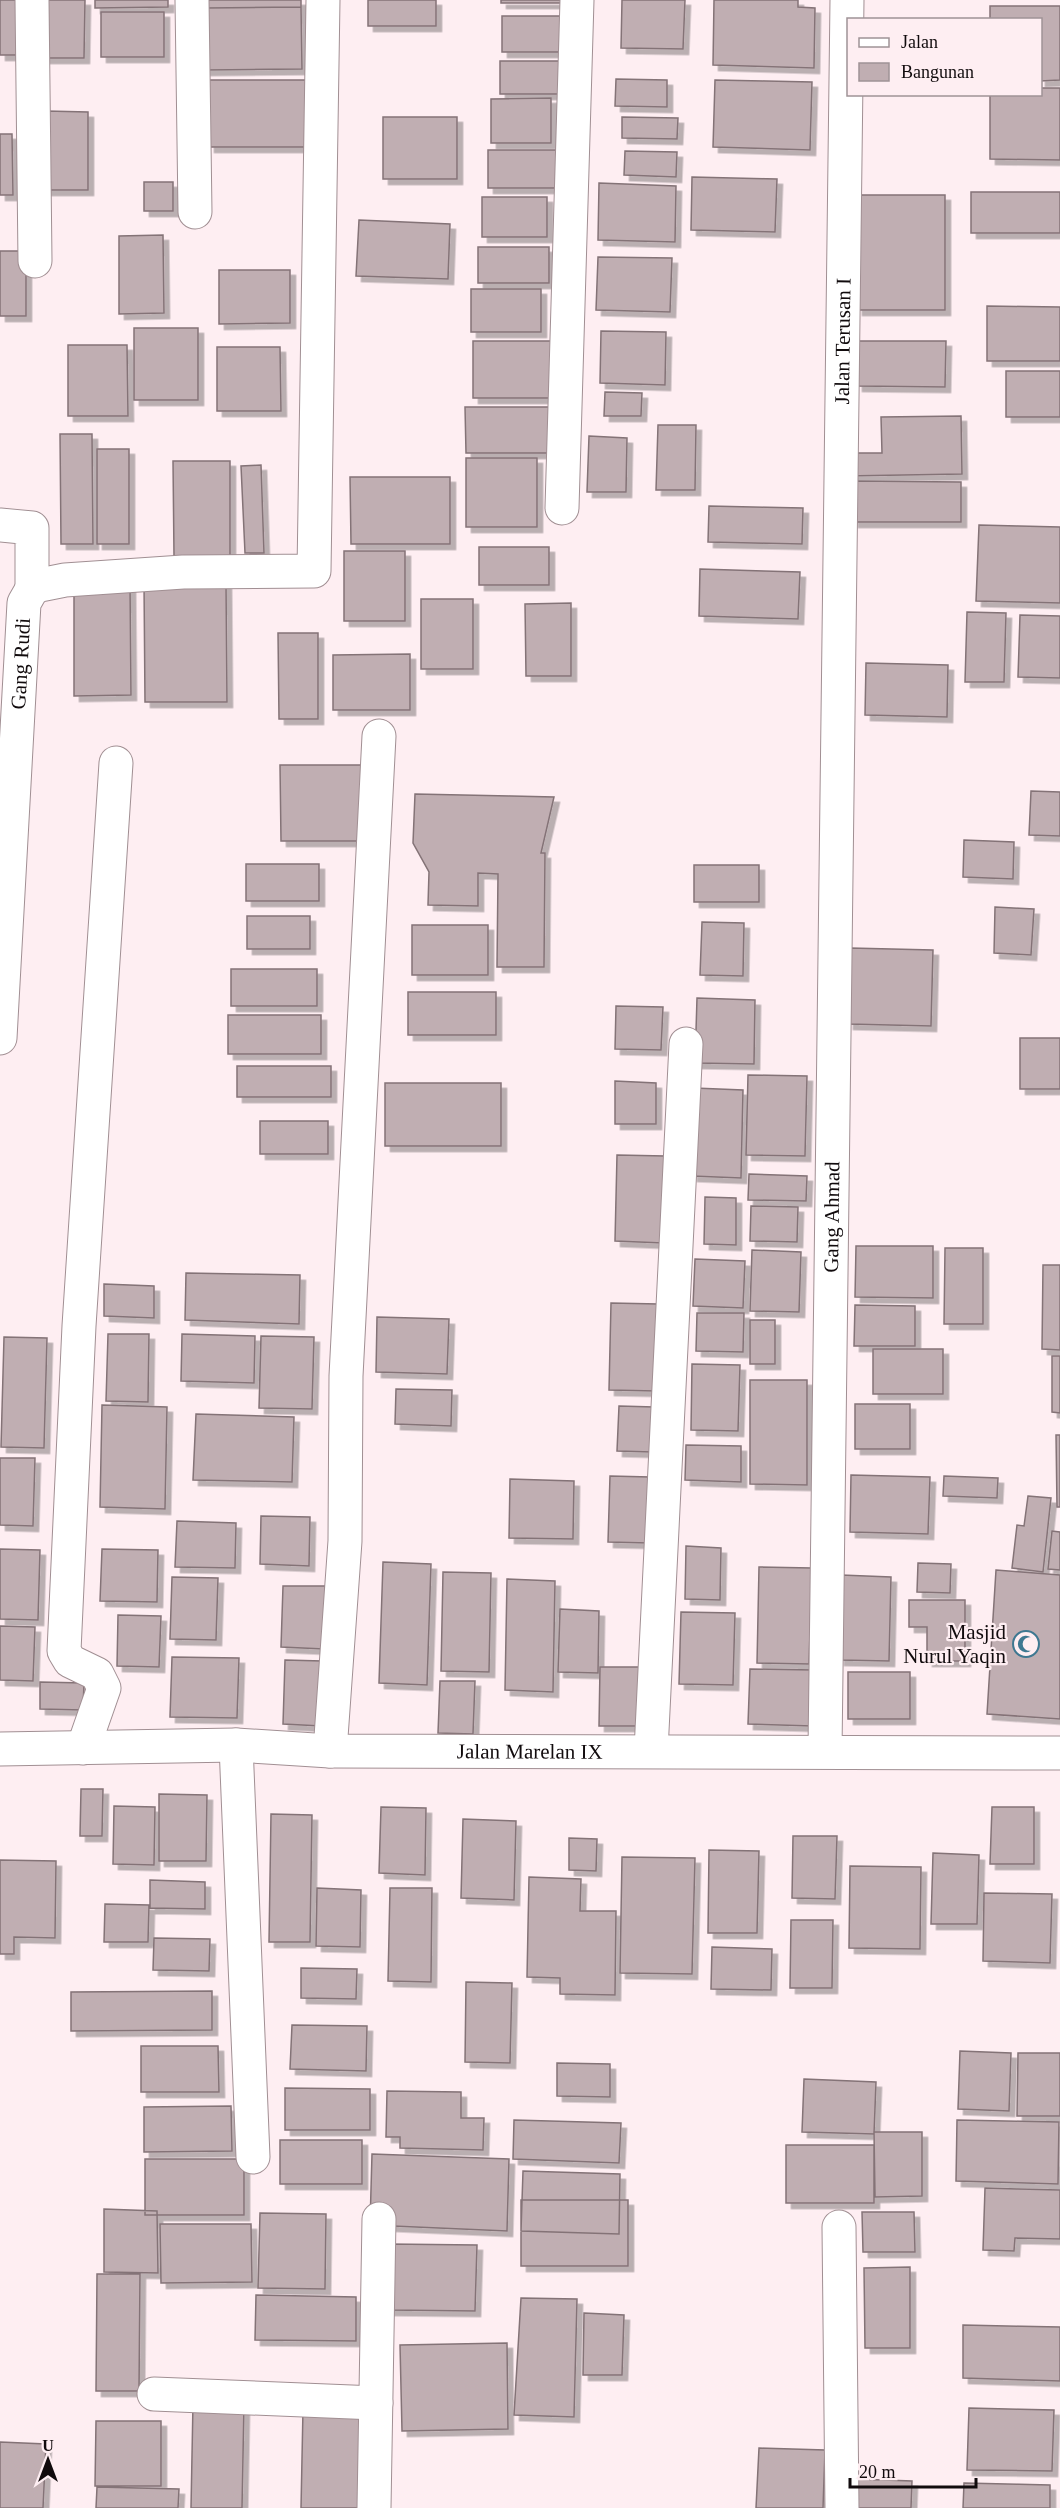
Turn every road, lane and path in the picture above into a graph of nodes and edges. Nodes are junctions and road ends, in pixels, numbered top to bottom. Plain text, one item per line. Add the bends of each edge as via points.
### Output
1 (32, 0) edge
2 (192, 0) edge
3 (323, 0) edge
4 (577, 0) edge
5 (847, 0) edge
6 (195, 212) dead end
7 (35, 261) dead end
8 (562, 508) dead end
9 (0, 525) edge
10 (32, 589) junction
11 (838, 683) joint
12 (379, 736) dead end
13 (116, 763) dead end
14 (0, 1038) edge
15 (686, 1044) dead end
16 (236, 1745) junction
17 (83, 1748) junction
18 (0, 1749) edge
19 (330, 1751) junction
20 (651, 1751) junction
21 (825, 1751) junction
22 (1060, 1753) edge
23 (253, 2157) dead end
24 (379, 2219) dead end
25 (839, 2227) dead end
26 (154, 2394) dead end
27 (376, 2403) junction
28 (374, 2508) edge
29 (842, 2508) edge

1 - 7 street
2 - 6 street
3 - 10 street, Gang Rudi via 314,572 183,572 65,580
4 - 8 street
5 - 11 street, Jalan Terusan I
9 - 10 street via 32,528
10 - 14 street, Gang Rudi via 24,603
11 - 21 street, Gang Ahmad
12 - 19 street via 346,1376 345,1541
13 - 17 street via 79,1326 64,1651 70,1661 97,1674 104,1688
15 - 20 street
16 - 17 street, Jalan Marelan IX
16 - 19 street, Jalan Marelan IX
16 - 23 street
17 - 18 street, Jalan Marelan IX
19 - 20 street, Jalan Marelan IX
20 - 21 street, Jalan Marelan IX
21 - 22 street, Jalan Marelan IX
24 - 27 street
25 - 29 street
26 - 27 street
27 - 28 street

